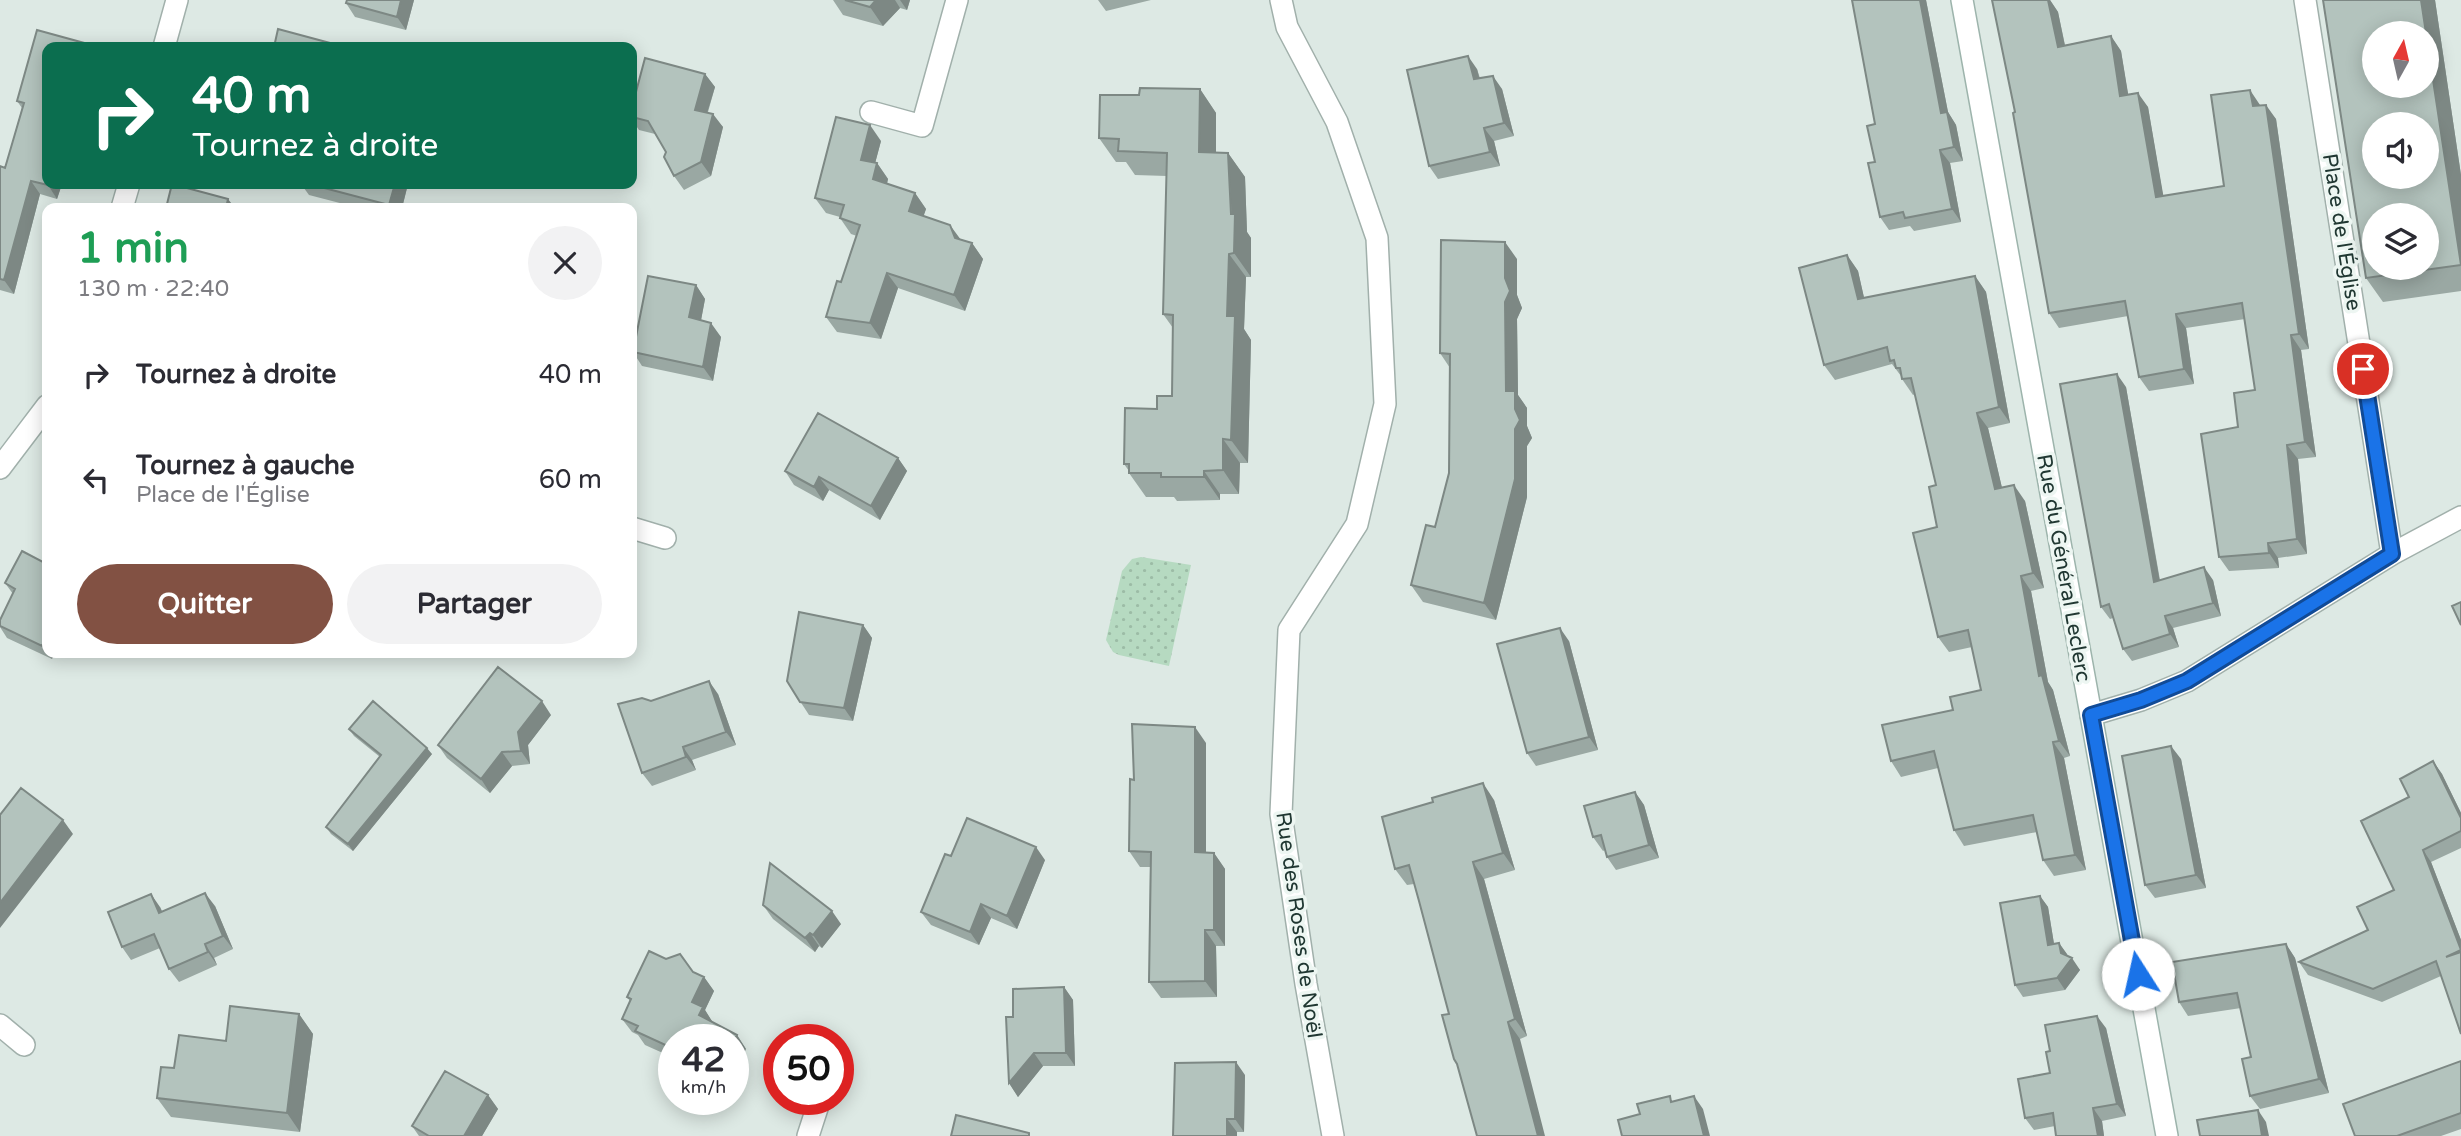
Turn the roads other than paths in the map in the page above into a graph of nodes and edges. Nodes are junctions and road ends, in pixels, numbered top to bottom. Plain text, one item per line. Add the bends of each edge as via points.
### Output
1 (177, 0) edge
2 (957, 0) edge
3 (1281, 0) edge
4 (1962, 0) edge
5 (2305, 0) edge
6 (165, 42) edge
7 (871, 112) dead end
8 (42, 413) edge
9 (0, 468) edge
10 (2461, 517) edge
11 (637, 530) edge
12 (665, 538) dead end
13 (2392, 554) junction
14 (2091, 715) junction
15 (0, 1025) edge
16 (24, 1045) dead end
17 (815, 1115) edge
18 (808, 1136) edge
19 (1333, 1136) edge
20 (2167, 1136) edge

1 - 6 street
2 - 7 street via 922,126
3 - 19 street, Rue des Roses de Noël via 1287,27 1337,122 1377,238 1385,404 1357,524 1289,630 1281,814
4 - 14 street, Rue du Général Leclerc
5 - 13 street, Place de l'Église
8 - 9 street
10 - 13 street
11 - 12 street
13 - 14 street via 2187,681
14 - 20 street, Rue du Général Leclerc
15 - 16 street
17 - 18 street

